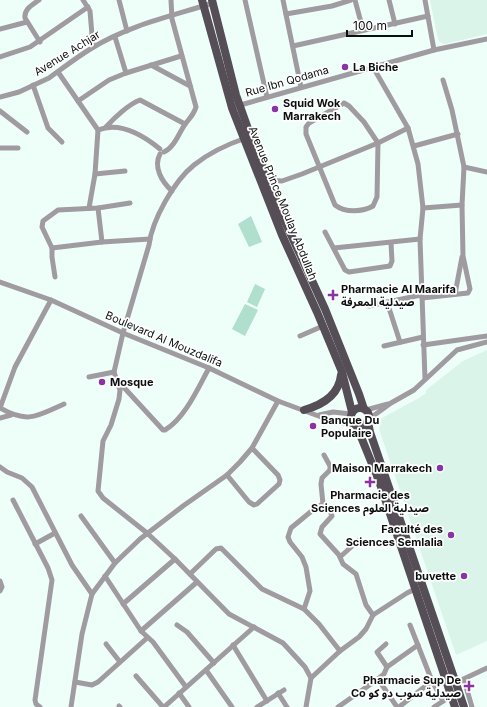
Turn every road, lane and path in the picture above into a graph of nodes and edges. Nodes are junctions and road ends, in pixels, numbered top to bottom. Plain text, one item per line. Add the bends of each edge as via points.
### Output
1 (39, 0) edge
2 (83, 0) edge
3 (119, 0) edge
4 (171, 0) edge
5 (245, 0) edge
6 (283, 0) edge
7 (351, 0) edge
8 (354, 0) edge
9 (389, 0) edge
10 (425, 0) edge
11 (213, 2) edge
12 (203, 3) edge
13 (88, 7) junction
14 (286, 14) junction
15 (171, 15) junction
16 (428, 16) junction
17 (27, 22) junction
18 (395, 24) junction
19 (0, 29) edge
20 (363, 30) junction
21 (126, 31) junction
22 (114, 37) junction
23 (487, 39) edge
24 (40, 42) junction
25 (293, 46) junction
26 (93, 47) junction
27 (434, 50) junction
28 (181, 56) junction
29 (0, 57) edge
30 (151, 65) junction
31 (373, 67) junction
32 (58, 72) junction
33 (126, 73) junction
34 (443, 80) dead end
35 (33, 85) junction
36 (190, 86) junction
37 (301, 88) junction
38 (0, 97) edge
39 (267, 97) junction
40 (78, 101) junction
41 (236, 106) junction
42 (0, 111) edge
43 (185, 124) junction
44 (106, 127) junction
45 (408, 128) junction
46 (98, 130) junction
47 (27, 132) dead end
48 (458, 134) junction
49 (247, 138) junction
50 (62, 142) dead end
51 (378, 143) junction
52 (414, 146) junction
53 (0, 148) edge
54 (18, 148) dead end
55 (161, 151) junction
56 (464, 167) junction
57 (319, 168) junction
58 (125, 171) dead end
59 (487, 172) edge
60 (95, 174) junction
61 (268, 180) junction
62 (282, 181) junction
63 (172, 190) junction
64 (273, 192) junction
65 (130, 203) dead end
66 (462, 205) junction
67 (89, 208) junction
68 (98, 208) junction
69 (423, 208) junction
70 (325, 232) dead end
71 (150, 239) junction
72 (420, 239) junction
73 (102, 242) junction
74 (392, 243) junction
75 (52, 248) junction
76 (334, 248) junction
77 (462, 256) junction
78 (55, 277) dead end
79 (0, 282) edge
80 (455, 294) junction
81 (421, 297) junction
82 (51, 300) junction
83 (386, 302) junction
84 (369, 306) dead end
85 (323, 326) junction
86 (123, 333) junction
87 (300, 336) dead end
88 (487, 336) edge
89 (423, 338) junction
90 (400, 342) junction
91 (487, 342) edge
92 (423, 345) junction
93 (384, 346) dead end
94 (209, 368) junction
95 (342, 372) junction
96 (114, 374) junction
97 (89, 377) dead end
98 (425, 380) junction
99 (278, 401) junction
100 (391, 403) junction
101 (64, 404) dead end
102 (0, 408) edge
103 (304, 410) junction
104 (365, 410) junction
105 (351, 413) junction
106 (12, 415) junction
107 (319, 415) junction
108 (0, 418) edge
109 (369, 420) junction
110 (356, 426) junction
111 (252, 448) junction
112 (324, 455) dead end
113 (0, 467) edge
114 (0, 472) edge
115 (7, 472) junction
116 (227, 475) junction
117 (13, 500) dead end
118 (323, 504) junction
119 (81, 516) dead end
120 (55, 533) junction
121 (147, 533) junction
122 (360, 539) dead end
123 (35, 544) junction
124 (340, 557) junction
125 (175, 559) junction
126 (115, 563) junction
127 (190, 574) junction
128 (105, 576) junction
129 (0, 581) edge
130 (197, 582) junction
131 (415, 589) junction
132 (0, 591) edge
133 (92, 594) junction
134 (123, 604) junction
135 (304, 609) junction
136 (373, 615) junction
137 (177, 625) dead end
138 (410, 625) dead end
139 (254, 628) junction
140 (140, 631) junction
141 (146, 638) junction
142 (106, 644) dead end
143 (386, 644) dead end
144 (418, 645) junction
145 (233, 646) junction
146 (340, 651) junction
147 (120, 662) junction
148 (214, 663) junction
149 (387, 667) junction
150 (487, 668) edge
151 (206, 670) junction
152 (136, 676) dead end
153 (311, 678) junction
154 (378, 679) junction
155 (464, 680) junction
156 (432, 681) junction
157 (75, 682) junction
158 (455, 683) junction
159 (186, 686) junction
160 (284, 690) dead end
161 (179, 693) junction
162 (278, 693) junction
163 (450, 696) junction
164 (267, 701) junction
165 (443, 701) junction
166 (40, 707) edge
167 (71, 707) edge
168 (163, 707) edge
169 (189, 707) edge
170 (232, 707) edge
171 (258, 707) edge
172 (287, 707) edge
173 (306, 707) edge
174 (338, 707) edge
175 (398, 707) edge
176 (434, 707) edge
177 (455, 707) edge
178 (464, 707) edge
179 (472, 707) edge

1 - 17 street via 26,10 24,16
2 - 13 street
3 - 21 street
4 - 15 street
5 - 39 street
6 - 14 street
7 - 14 street
8 - 20 street
9 - 18 street
10 - 16 street
11 - 12 street, Avenue Achjar
11 - 41 main road, Avenue Prince Moulay Abdullah
12 - 15 street, Avenue Achjar
12 - 41 main road, Avenue Prince Moulay Abdullah
13 - 24 street
13 - 26 street
14 - 25 street
15 - 21 street, Avenue Achjar
15 - 28 street
16 - 18 street
16 - 27 street
17 - 19 street
17 - 24 street
18 - 20 street
20 - 25 street
21 - 22 street, Avenue Achjar
22 - 26 street, Avenue Achjar
22 - 33 street
23 - 27 street, Rue Ibn Qodama
24 - 29 street
25 - 37 street
26 - 32 street, Avenue Achjar
27 - 31 street, Rue Ibn Qodama
28 - 30 street
28 - 36 street
30 - 33 street
30 - 36 street
31 - 37 street, Rue Ibn Qodama
31 - 45 street
32 - 35 street, Avenue Achjar
32 - 40 street
33 - 40 street via 109,80
34 - 48 street
35 - 38 street, Avenue Achjar
35 - 50 street via 48,128
36 - 43 street via 196,107
37 - 39 street, Rue Ibn Qodama
39 - 41 street, Rue Ibn Qodama
40 - 46 street
41 - 49 main road, Avenue Prince Moulay Abdullah
42 - 47 street
43 - 44 street via 140,100
43 - 55 street via 172,145
44 - 46 street
44 - 55 street via 127,129 154,144
45 - 51 street
45 - 52 street
46 - 60 street
48 - 52 street
48 - 56 street
49 - 61 main road, Avenue Prince Moulay Abdullah
49 - 63 street via 210,154 193,166
49 - 85 main road, Avenue Prince Moulay Abdullah via 282,235
51 - 57 street
51 - 57 street via 364,122 344,104 309,123 306,128
51 - 57 street via 377,197 373,206 368,209 342,209 334,205
52 - 69 street
53 - 54 street
55 - 63 street via 158,158 161,177
56 - 59 street
56 - 66 street
57 - 62 street
58 - 60 street
60 - 67 street
61 - 62 street
61 - 64 main road, Avenue Prince Moulay Abdullah
62 - 64 street
63 - 71 street via 163,205
64 - 104 main road, Avenue Prince Moulay Abdullah
65 - 68 street
66 - 69 street
66 - 77 street
67 - 68 street
67 - 75 street via 58,210 43,220 41,225
68 - 73 street
69 - 72 street
70 - 76 street
71 - 73 street
71 - 86 street
72 - 74 street
72 - 81 street
73 - 75 street
74 - 76 street
74 - 76 street via 390,266 349,272 343,268
75 - 78 street
77 - 80 street
77 - 80 street via 470,290 468,293
79 - 82 street, Boulevard Al Mouzdalifa
80 - 81 street
81 - 83 street
81 - 89 street
82 - 86 street, Boulevard Al Mouzdalifa
82 - 102 street via 15,367
83 - 84 street
83 - 90 street
85 - 87 street
85 - 95 main road, Avenue Prince Moulay Abdullah
86 - 94 street, Boulevard Al Mouzdalifa
86 - 96 street
88 - 92 street
89 - 90 street
89 - 92 street
90 - 93 street
91 - 98 street via 457,350
92 - 98 street
94 - 96 street via 190,403 165,430 135,401
94 - 99 street, Boulevard Al Mouzdalifa
95 - 103 main road via 341,380 332,396 318,406
95 - 105 main road, Avenue Prince Moulay Abdullah
96 - 97 street
96 - 121 street via 120,390 119,399 103,441 98,491 103,498
98 - 100 street via 414,390
99 - 103 street, Boulevard Al Mouzdalifa
99 - 111 street
100 - 104 street
100 - 109 street
101 - 106 street via 34,417
102 - 106 street
103 - 107 street, Boulevard Al Mouzdalifa
104 - 105 main road via 356,409
104 - 109 main road via 369,414
105 - 107 street, Boulevard Al Mouzdalifa via 333,412
105 - 110 main road via 350,420
106 - 108 street
107 - 110 street, Boulevard Al Mouzdalifa
109 - 110 main road via 364,426
109 - 158 main road via 370,432
110 - 131 main road via 379,481
111 - 116 street
111 - 116 street via 278,475 279,484 254,505
112 - 118 street via 330,470 322,478
113 - 115 street
114 - 115 street
115 - 120 street via 22,478 32,487
116 - 121 street
117 - 123 street
118 - 124 street via 329,508 332,516 322,527 320,534
118 - 135 street via 314,508 291,528 288,537 306,567 310,588
119 - 126 street
120 - 123 street
120 - 133 street via 72,565
121 - 125 street
121 - 126 street
122 - 124 street
123 - 166 street via 52,580 35,700
124 - 136 street via 345,566 356,574 366,605
125 - 127 street
125 - 134 street
126 - 128 street
127 - 130 street
127 - 135 street via 216,549 221,548 262,589
128 - 133 street
128 - 134 street
129 - 132 street
130 - 139 street via 229,614
130 - 140 street
131 - 136 street
131 - 163 main road
133 - 157 street via 82,634
134 - 140 street
135 - 146 street
136 - 146 street via 359,637
137 - 148 street via 187,632
138 - 144 street
139 - 145 street
139 - 153 street via 283,643 305,667
140 - 141 street
141 - 147 street
141 - 159 street via 153,642
142 - 147 street
143 - 149 street via 377,652
144 - 149 street
144 - 156 street
145 - 148 street
145 - 164 street
146 - 153 street
147 - 157 street via 95,684
148 - 151 street
149 - 154 street
150 - 155 street
151 - 159 street
151 - 170 street
152 - 168 street
153 - 173 street
154 - 174 street
154 - 175 street
155 - 158 street
155 - 179 street
156 - 165 street
156 - 175 street
157 - 167 street
158 - 178 main road
159 - 161 street
160 - 162 street
161 - 168 street
161 - 169 street
162 - 164 street
162 - 172 street
163 - 165 street
163 - 177 main road
164 - 171 street
165 - 176 street

